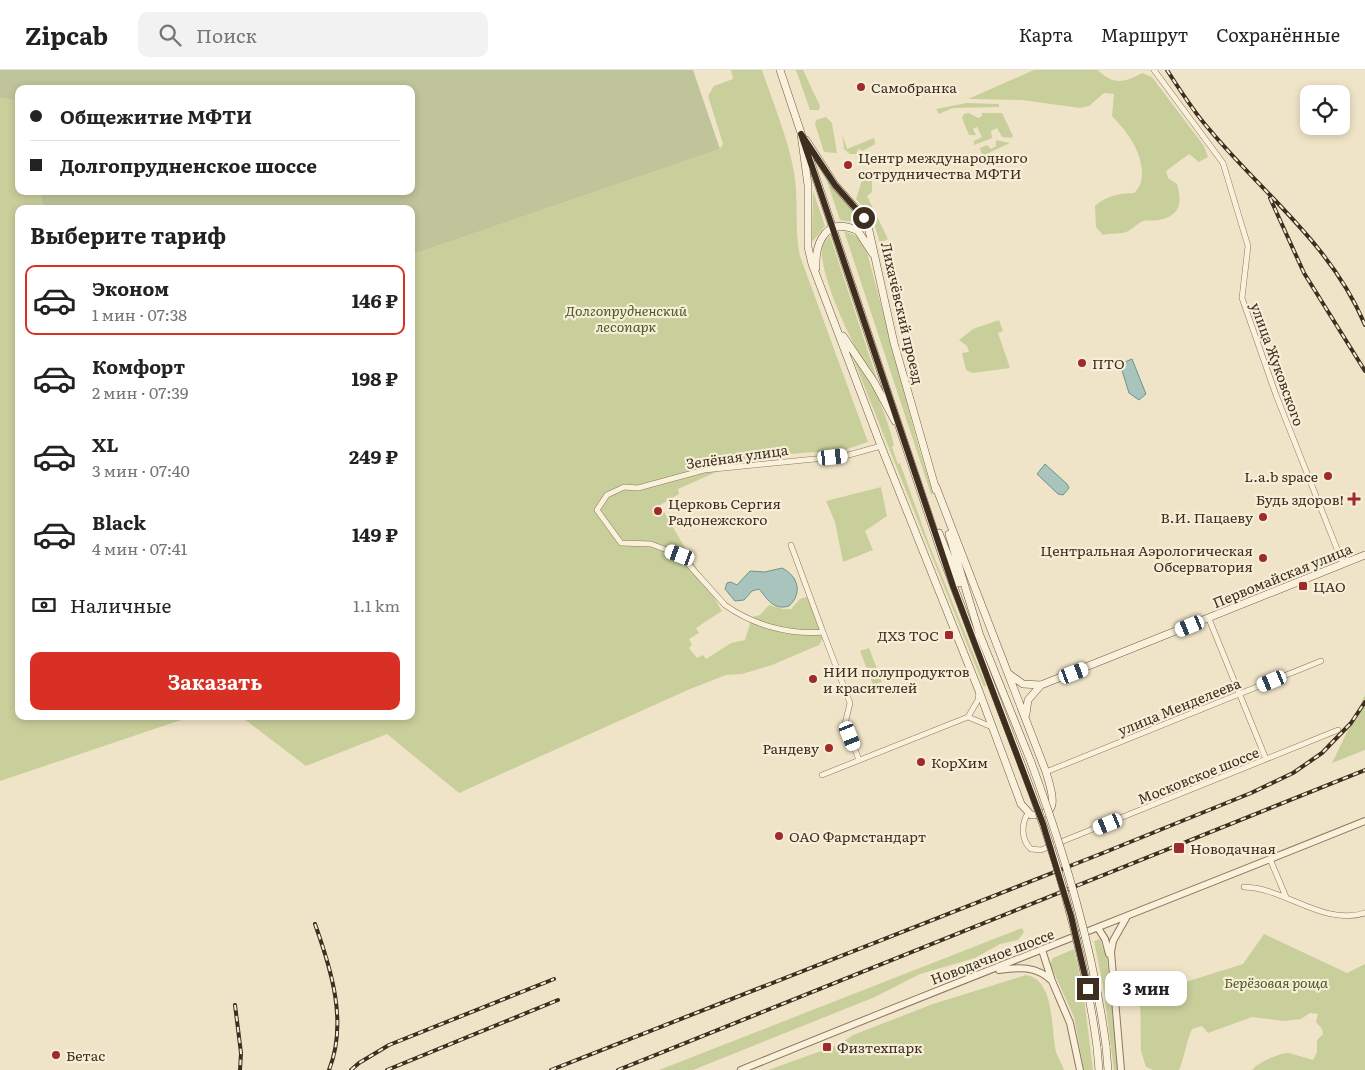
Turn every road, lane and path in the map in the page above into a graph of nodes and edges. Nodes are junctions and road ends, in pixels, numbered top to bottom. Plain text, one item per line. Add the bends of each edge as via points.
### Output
1 (780, 70) edge
2 (1154, 70) edge
3 (801, 134) junction
4 (833, 228) junction
5 (878, 266) junction
6 (816, 273) junction
7 (836, 325) junction
8 (904, 438) junction
9 (881, 446) junction
10 (917, 476) junction
11 (936, 487) junction
12 (791, 545) dead end
13 (1365, 555) edge
14 (1343, 564) junction
15 (1209, 619) junction
16 (824, 632) junction
17 (980, 636) junction
18 (1321, 661) dead end
19 (1006, 671) junction
20 (1041, 685) junction
21 (979, 691) junction
22 (1239, 694) junction
23 (968, 716) junction
24 (1028, 725) junction
25 (992, 727) junction
26 (1338, 730) dead end
27 (1266, 759) junction
28 (859, 760) junction
29 (1046, 772) junction
30 (822, 775) dead end
31 (1028, 813) junction
32 (1365, 821) edge
33 (1270, 859) junction
34 (1244, 887) dead end
35 (1286, 897) junction
36 (1365, 913) edge
37 (1127, 917) junction
38 (1098, 928) junction
39 (1042, 950) junction
40 (1111, 964) junction
41 (988, 972) junction
42 (1052, 981) junction
43 (741, 1070) edge
44 (1080, 1070) edge
45 (1099, 1070) edge
46 (1108, 1070) edge
47 (1121, 1070) edge

1 - 3 main road, Лихачёвский проезд
2 - 14 street, улица Жуковского via 1223,163 1248,246 1242,298 1276,395
3 - 4 main road, Лихачёвский проезд
3 - 5 main road, Лихачёвский проезд via 835,185 864,218
3 - 6 main road, Лихачёвский проезд via 809,193 808,247
4 - 5 main road via 846,226 858,231
4 - 6 main road via 824,234 816,248
4 - 8 main road, Лихачёвский проезд
5 - 11 main road, Лихачёвский проезд via 894,343
6 - 7 main road, Лихачёвский проезд
7 - 8 main road via 874,382
7 - 9 main road
8 - 10 main road, Лихачёвский проезд
9 - 16 street, Зелёная улица via 845,456 704,470 638,488 624,487 607,495 597,510 621,543 651,544 680,555 732,610 768,626 807,633
9 - 21 main road
10 - 17 main road, Лихачёвский проезд
10 - 45 main road, Лихачёвский проезд, bridge via 943,558 1043,824 1085,974
11 - 17 main road, Лихачёвский проезд
11 - 19 main road, Лихачёвский проезд
12 - 16 street
13 - 14 main road, Первомайская улица
14 - 15 main road, Первомайская улица
15 - 20 main road, Первомайская улица
15 - 22 street
16 - 28 street via 850,703 845,724
17 - 46 main road, Лихачёвский проезд, bridge via 1031,762 1061,848 1096,980
18 - 22 street, улица Менделеева
19 - 20 main road via 1023,684
19 - 24 main road, Лихачёвский проезд
20 - 24 main road via 1026,706
21 - 23 street via 978,700
21 - 25 main road
22 - 27 street
22 - 29 street, улица Менделеева
23 - 25 street
23 - 28 street
24 - 29 main road, Лихачёвский проезд
25 - 31 main road via 1021,804
26 - 27 street, Московское шоссе
27 - 31 street, Московское шоссе via 1038,850 1030,850 1024,839 1023,823
28 - 30 street
29 - 31 main road, Лихачёвский проезд via 1053,802 1046,812
32 - 33 street, Новодачное шоссе
33 - 35 street
33 - 37 street, Новодачное шоссе
34 - 35 street via 1261,888
35 - 36 street via 1334,916
37 - 38 street, Новодачное шоссе
37 - 40 street via 1113,941
38 - 39 street, Новодачное шоссе
38 - 40 street via 1105,939
39 - 41 street, Новодачное шоссе
39 - 42 street
40 - 47 street
41 - 42 street via 1026,968 1044,974
41 - 43 street, Новодачное шоссе via 897,1005
42 - 44 street via 1070,1023

